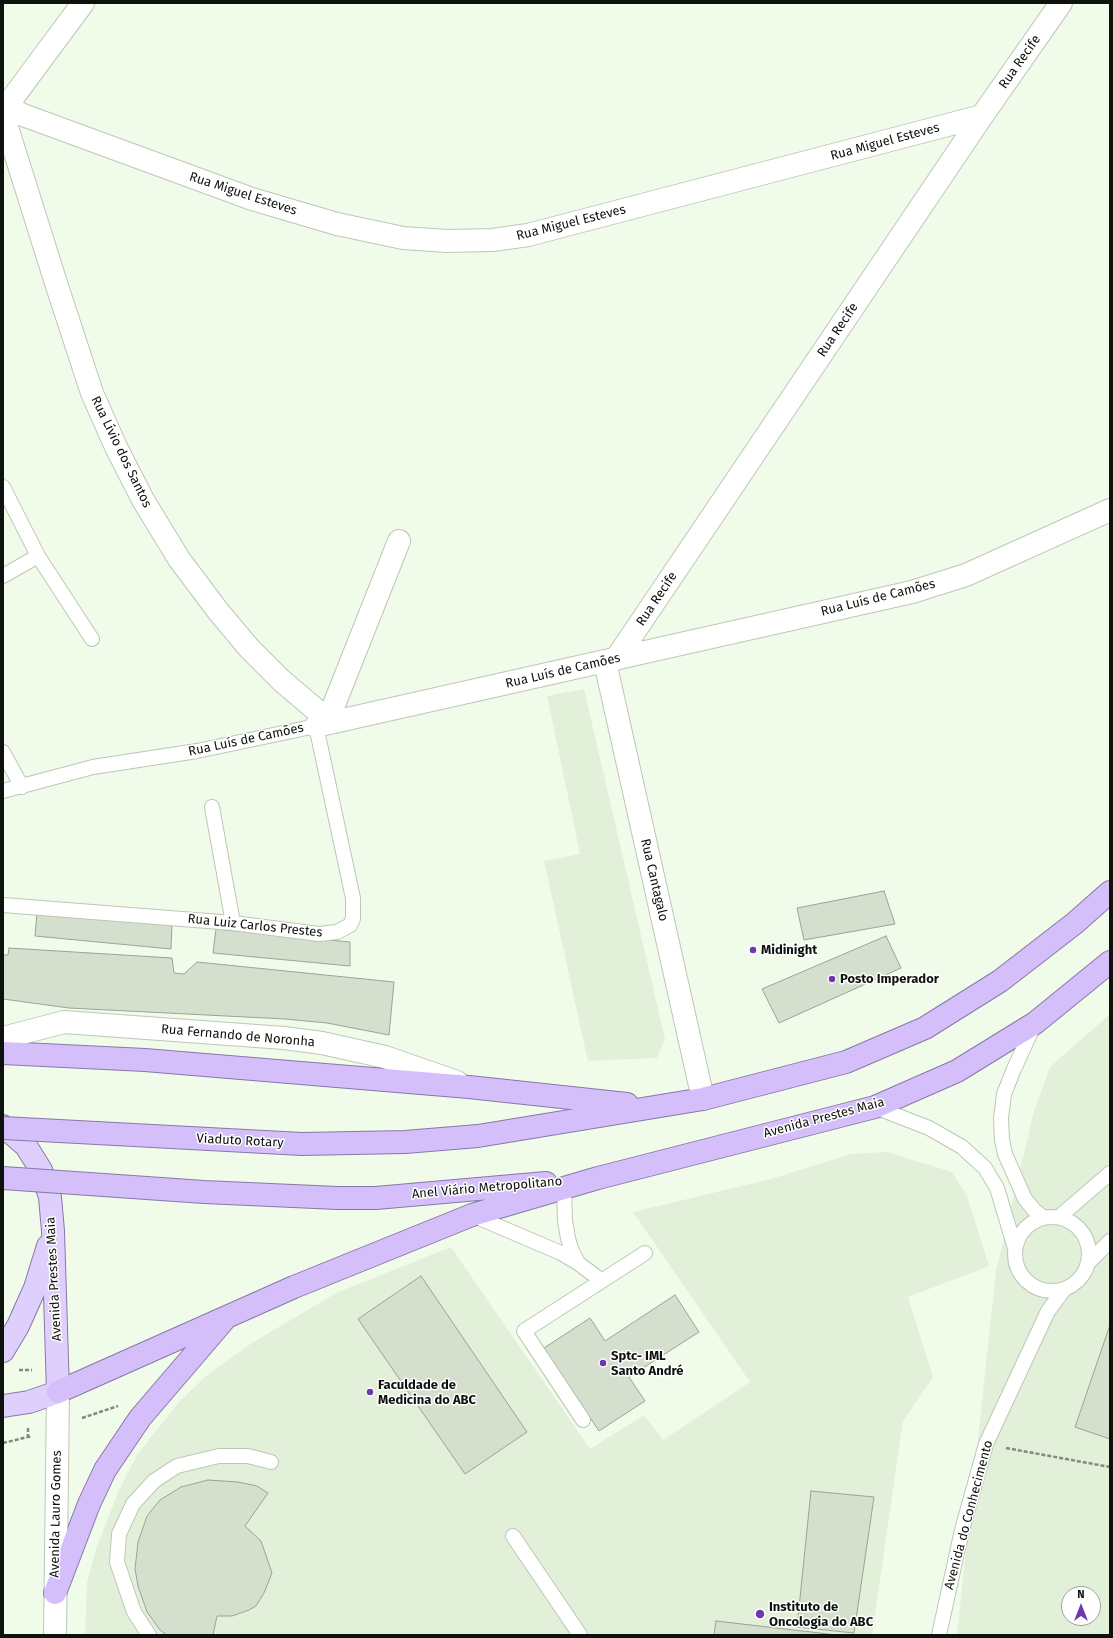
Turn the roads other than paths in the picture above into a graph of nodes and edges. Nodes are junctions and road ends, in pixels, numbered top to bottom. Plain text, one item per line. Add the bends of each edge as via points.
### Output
1 (82, 3) edge
2 (1061, 3) edge
3 (8, 115) edge
4 (982, 116) junction
5 (3, 487) edge
6 (1110, 510) edge
7 (399, 541) dead end
8 (38, 556) junction
9 (3, 576) edge
10 (92, 639) dead end
11 (611, 660) junction
12 (326, 723) junction
13 (3, 752) edge
14 (22, 787) junction
15 (3, 791) edge
16 (212, 807) dead end
17 (1110, 892) edge
18 (3, 905) edge
19 (233, 923) junction
20 (1110, 962) edge
21 (1035, 1023) junction
22 (3, 1038) edge
23 (3, 1053) edge
24 (469, 1087) junction
25 (704, 1099) junction
26 (654, 1107) junction
27 (875, 1107) junction
28 (3, 1127) edge
29 (1110, 1173) edge
30 (3, 1178) edge
31 (598, 1178) junction
32 (564, 1188) junction
33 (472, 1215) junction
34 (1059, 1217) junction
35 (1044, 1218) junction
36 (53, 1230) junction
37 (1110, 1241) edge
38 (1015, 1248) junction
39 (644, 1253) dead end
40 (1090, 1261) junction
41 (578, 1263) junction
42 (602, 1281) junction
43 (1063, 1291) junction
44 (228, 1316) junction
45 (3, 1351) edge
46 (58, 1392) junction
47 (3, 1406) edge
48 (583, 1420) dead end
49 (271, 1462) dead end
50 (513, 1536) dead end
51 (55, 1593) junction
52 (55, 1635) edge
53 (149, 1635) edge
54 (580, 1635) edge
55 (939, 1635) edge

1 - 3 street
2 - 4 street, Rua Recife
3 - 4 street, Rua Miguel Esteves via 252,199 337,224 403,238 447,241 493,240 528,235
3 - 12 street, Rua Lívio dos Santos via 56,283 92,393 143,500 179,559 234,630
4 - 11 street, Rua Recife
5 - 8 lane
6 - 11 street, Rua Luís de Camões via 966,575 912,592
7 - 12 street
8 - 9 lane
8 - 10 lane
11 - 12 street, Rua Luís de Camões
11 - 25 street, Rua Cantagalo
12 - 14 lane, Rua Luís de Camões via 197,751 93,767
12 - 19 lane, Rua Luiz Carlos Prestes via 353,898 353,919 350,925 337,932 319,934
13 - 14 lane
14 - 15 lane, Rua Luís de Camões
16 - 19 lane
17 - 25 highway via 1000,981 925,1028 846,1062
18 - 19 lane, Rua Luiz Carlos Prestes
20 - 21 highway, Avenida Prestes Maia
21 - 27 highway, Avenida Prestes Maia via 957,1071
21 - 35 lane via 1007,1088 1001,1118 1002,1140 1005,1154 1026,1199
22 - 24 street, Rua Fernando de Noronha via 64,1022 284,1038 329,1044 385,1057
23 - 24 highway via 145,1060
24 - 26 highway
25 - 26 highway
26 - 28 highway, Viaduto Rotary, bridge via 478,1136 405,1142 302,1144
27 - 31 highway, Avenida Prestes Maia
27 - 38 lane via 929,1128 962,1147 985,1168 997,1188
28 - 36 main road, Avenida Prestes Maia via 26,1146 41,1170 50,1197
29 - 34 lane
30 - 31 highway, Anel Viário Metropolitano, bridge via 336,1198 376,1198
31 - 32 highway
32 - 33 highway
32 - 41 lane via 568,1238
33 - 41 lane via 542,1244
33 - 44 highway via 294,1286
34 - 35 lane
34 - 40 lane via 1072,1222 1084,1233 1089,1246
35 - 38 lane via 1030,1223 1020,1234
36 - 45 main road via 35,1288 18,1326
36 - 46 main road, Avenida Prestes Maia
37 - 40 lane
38 - 43 lane via 1015,1263 1021,1276 1032,1286 1046,1292
39 - 42 lane
40 - 43 lane via 1084,1275
41 - 42 lane
42 - 48 lane via 524,1331
43 - 55 lane, Avenida do Conhecimento via 1048,1311 986,1444 962,1530
44 - 46 highway
44 - 51 highway via 140,1418 105,1470 89,1504
46 - 47 main road via 28,1402
46 - 51 street, Avenida Lauro Gomes
49 - 53 lane via 248,1456 219,1456 176,1466 154,1481 133,1504 119,1534 117,1562 134,1612
50 - 54 lane
51 - 52 street, Avenida Lauro Gomes

